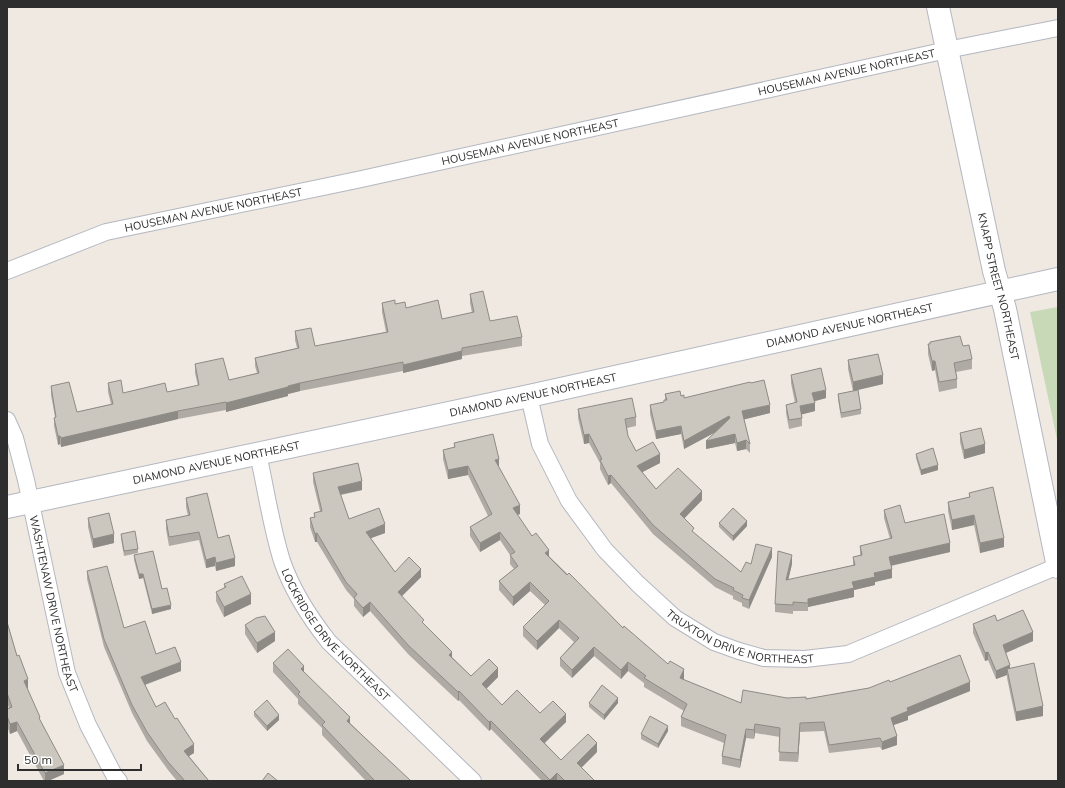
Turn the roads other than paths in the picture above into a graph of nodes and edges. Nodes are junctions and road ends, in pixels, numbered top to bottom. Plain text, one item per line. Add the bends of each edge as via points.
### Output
1 (938, 7) edge
2 (1058, 28) edge
3 (947, 50) junction
4 (7, 271) edge
5 (1058, 279) edge
6 (1000, 291) junction
7 (529, 396) junction
8 (7, 420) edge
9 (258, 454) junction
10 (31, 502) junction
11 (7, 507) edge
12 (1058, 566) edge
13 (119, 781) edge
14 (474, 781) edge

1 - 3 street, KNAPP STREET NORTHEAST
2 - 3 street, HOUSEMAN AVENUE NORTHEAST
3 - 4 street, HOUSEMAN AVENUE NORTHEAST via 357,180 106,232
3 - 6 street, KNAPP STREET NORTHEAST
5 - 6 street, DIAMOND AVENUE NORTHEAST
6 - 7 street, DIAMOND AVENUE NORTHEAST
6 - 12 street, KNAPP STREET NORTHEAST
7 - 9 street, DIAMOND AVENUE NORTHEAST
7 - 12 street, TRUXTON DRIVE NORTHEAST via 540,444 569,501 605,550 675,618 714,642 739,652 764,658 806,659 848,654
8 - 10 street, WASHTENAW DRIVE NORTHEAST via 15,438
9 - 10 street, DIAMOND AVENUE NORTHEAST
9 - 14 street, LOCKRIDGE DRIVE NORTHEAST via 282,560 295,590 316,626 328,642
10 - 11 street, DIAMOND AVENUE NORTHEAST
10 - 13 street, WASHTENAW DRIVE NORTHEAST via 67,673 88,725

